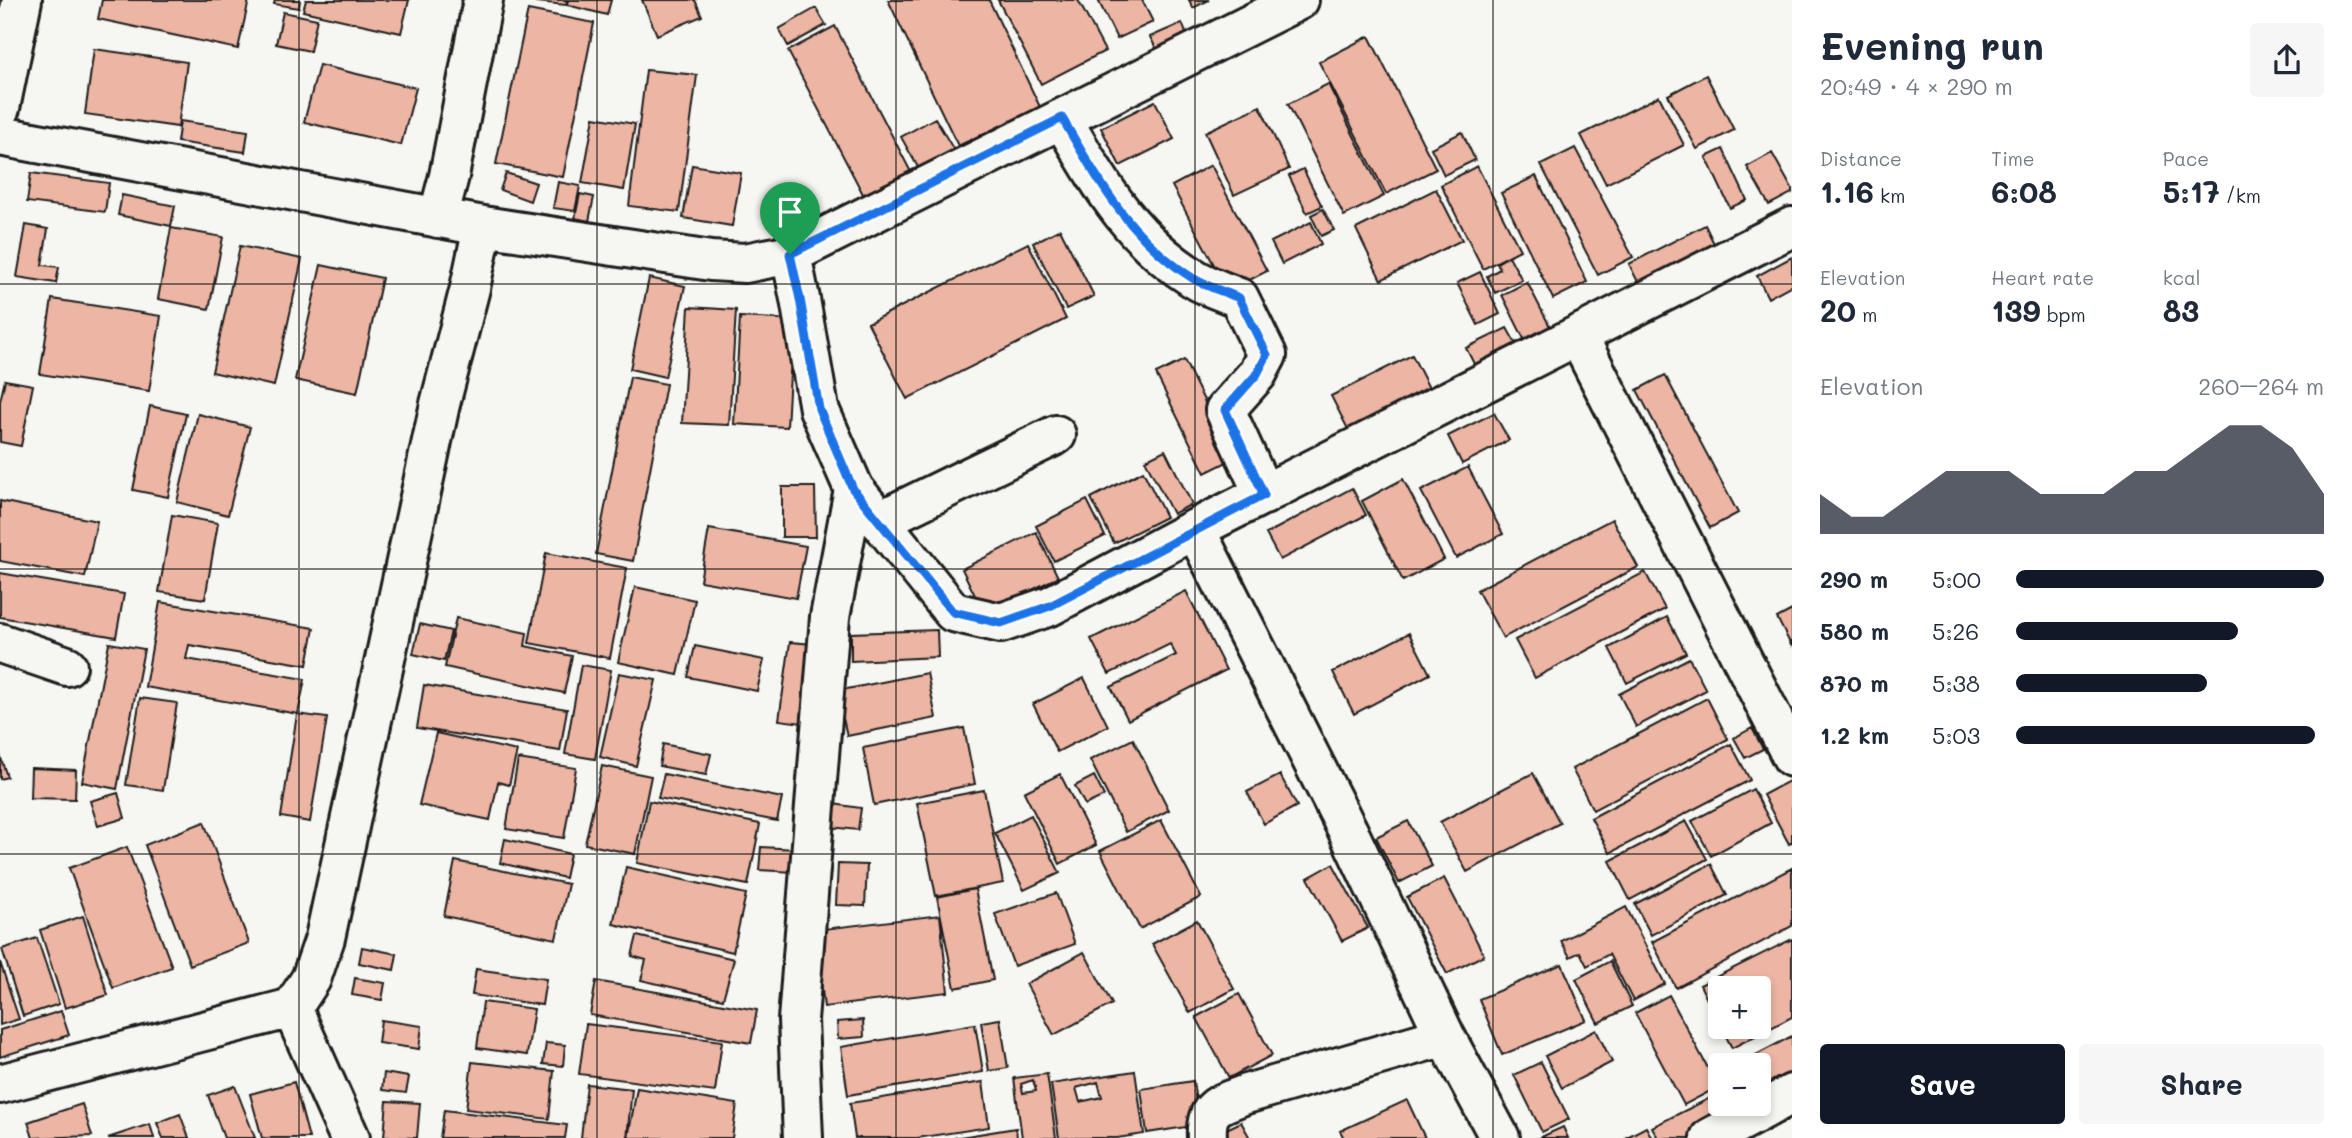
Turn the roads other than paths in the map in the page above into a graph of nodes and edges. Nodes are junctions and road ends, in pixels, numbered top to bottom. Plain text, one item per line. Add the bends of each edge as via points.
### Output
1 (22, 0) edge
2 (483, 0) edge
3 (1299, 0) edge
4 (0, 107) edge
5 (1062, 118) junction
6 (0, 136) edge
7 (438, 218) junction
8 (483, 226) junction
9 (1792, 227) edge
10 (790, 254) junction
11 (1578, 337) junction
12 (1056, 435) dead end
13 (853, 489) junction
14 (1264, 495) junction
15 (879, 521) junction
16 (1195, 529) junction
17 (0, 643) edge
18 (67, 666) dead end
19 (1792, 757) edge
20 (292, 1009) junction
21 (1445, 1036) junction
22 (0, 1084) edge
23 (1792, 1094) edge
24 (350, 1138) edge
25 (803, 1138) edge
26 (1207, 1138) edge
27 (1500, 1138) edge
28 (1710, 1138) edge

1 - 4 street
2 - 7 street
3 - 5 street
5 - 10 street
5 - 14 street via 1133,230 1196,280 1239,298 1267,355 1257,374 1225,410
6 - 7 street
7 - 8 street
8 - 10 street via 711,261 746,263
8 - 20 street via 324,938 311,979
9 - 11 street
10 - 13 street via 819,409
11 - 14 street
11 - 19 street
12 - 15 street
13 - 15 street
13 - 25 street via 830,617 800,992
14 - 16 street
15 - 16 street via 953,612 1001,623 1050,606
16 - 21 street via 1348,831
17 - 18 street
20 - 22 street
20 - 24 street
21 - 26 street via 1218,1105 1206,1121
21 - 27 street
23 - 28 street

